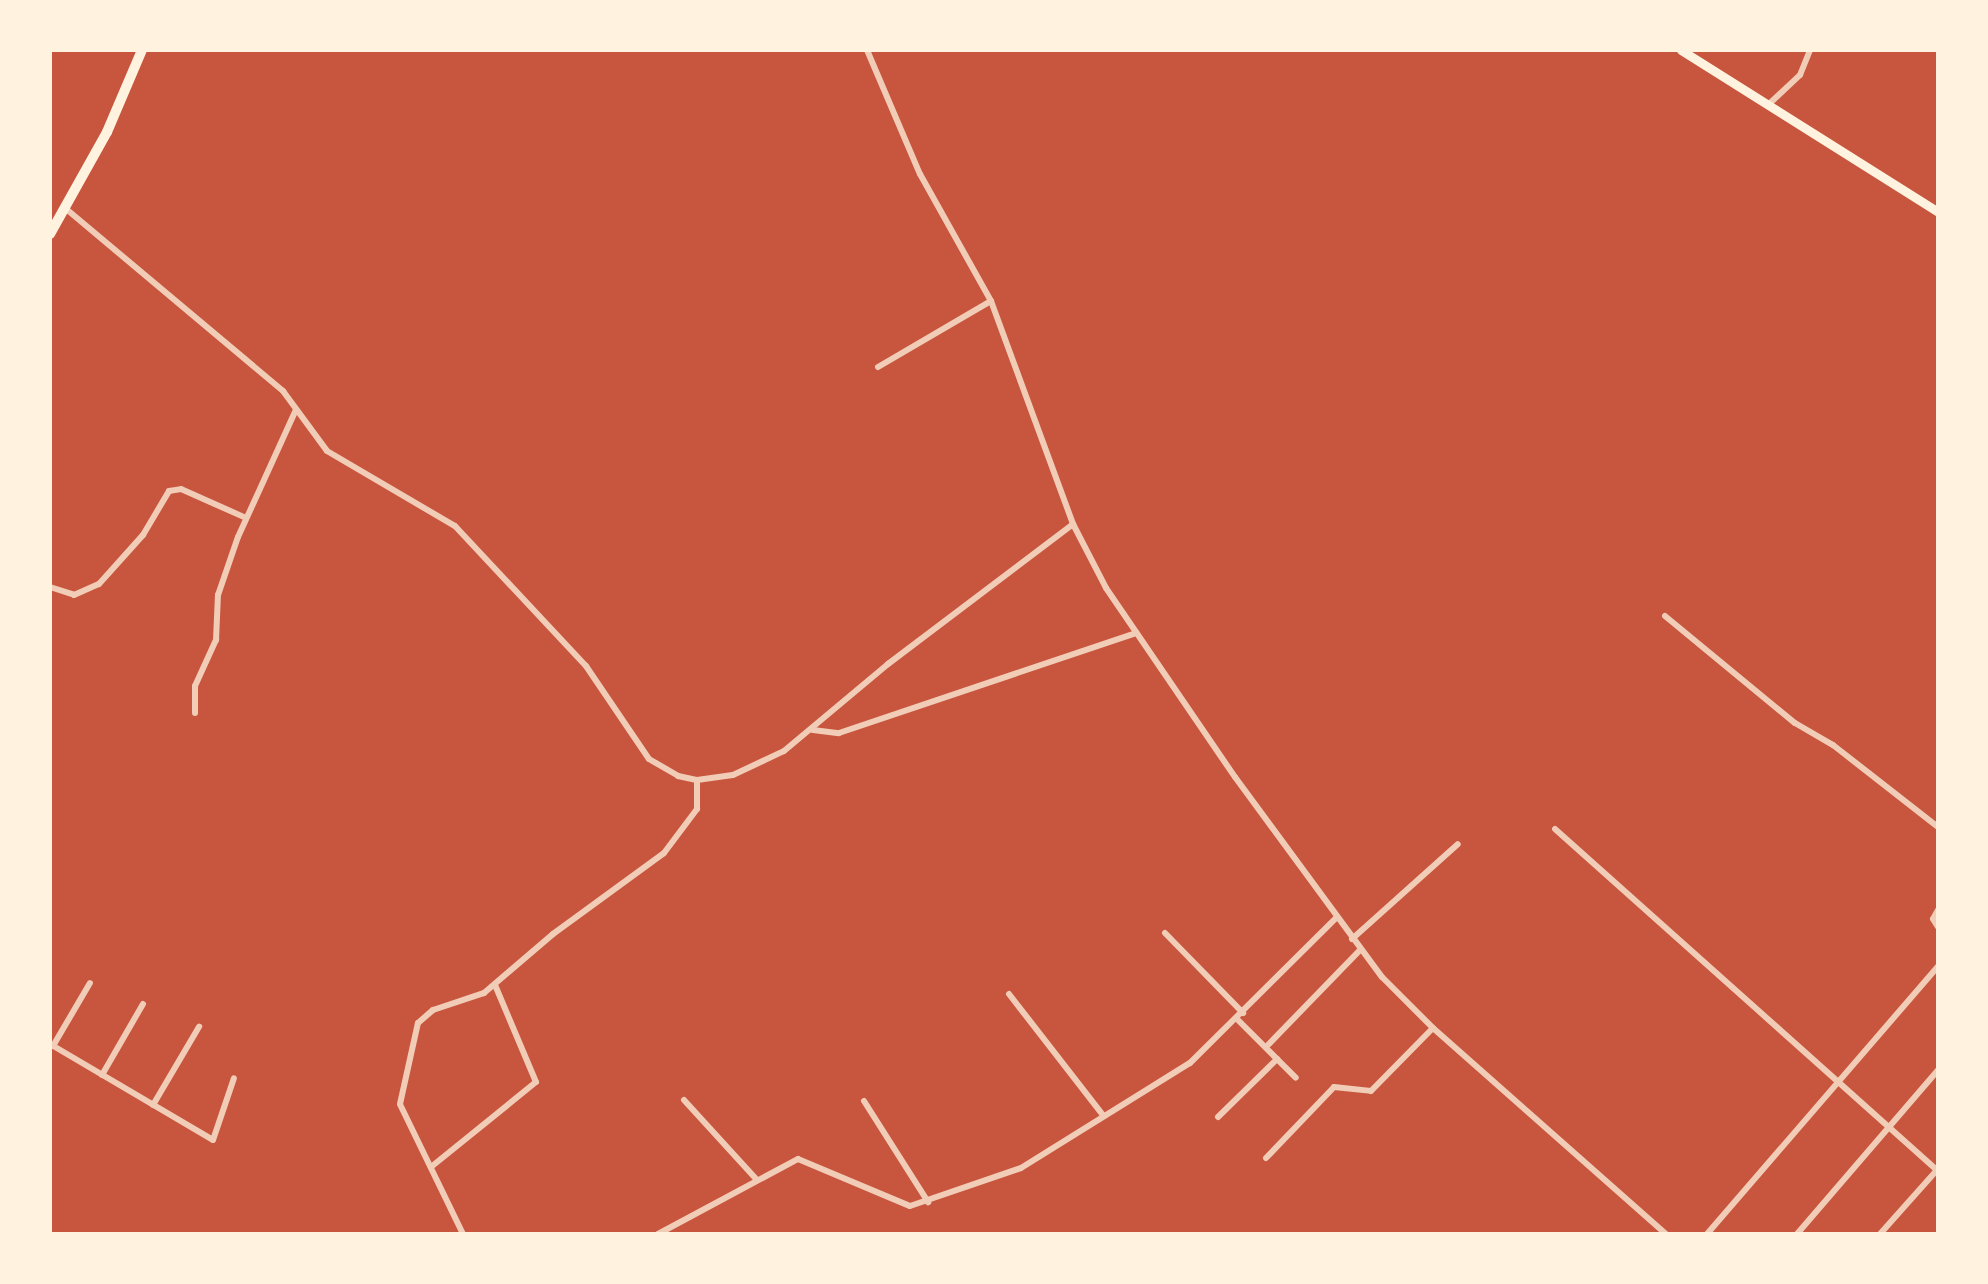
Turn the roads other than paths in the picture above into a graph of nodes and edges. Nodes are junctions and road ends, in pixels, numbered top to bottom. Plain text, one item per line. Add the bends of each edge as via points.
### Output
1 (142, 50) edge
2 (866, 50) edge
3 (1681, 50) edge
4 (1810, 50) edge
5 (1768, 105) junction
6 (65, 208) junction
7 (1938, 212) edge
8 (50, 234) edge
9 (990, 301) junction
10 (878, 367) dead end
11 (297, 408) junction
12 (246, 518) junction
13 (1074, 524) junction
14 (50, 587) edge
15 (1665, 616) dead end
16 (1138, 634) junction
17 (195, 713) dead end
18 (812, 730) junction
19 (696, 780) junction
20 (1938, 827) edge
21 (1555, 829) dead end
22 (1458, 844) dead end
23 (1938, 910) edge
24 (1337, 918) junction
25 (1938, 927) edge
26 (1165, 933) dead end
27 (1352, 939) junction
28 (1360, 950) junction
29 (1938, 966) edge
30 (90, 983) dead end
31 (495, 985) junction
32 (1008, 994) dead end
33 (143, 1004) dead end
34 (1240, 1016) junction
35 (199, 1028) dead end
36 (1433, 1028) junction
37 (52, 1044) edge
38 (1266, 1048) junction
39 (1277, 1059) junction
40 (1938, 1070) edge
41 (102, 1075) junction
42 (234, 1078) dead end
43 (1296, 1078) dead end
44 (1840, 1085) junction
45 (684, 1100) dead end
46 (864, 1102) dead end
47 (152, 1105) junction
48 (1103, 1115) junction
49 (1218, 1118) dead end
50 (1888, 1128) junction
51 (1266, 1158) dead end
52 (431, 1167) junction
53 (1938, 1170) edge
54 (757, 1180) junction
55 (928, 1202) junction
56 (664, 1232) edge
57 (463, 1234) edge
58 (1666, 1234) edge
59 (1707, 1234) edge
60 (1797, 1234) edge
61 (1880, 1234) edge

1 - 6 highway
2 - 9 street via 920,174
3 - 5 main road
4 - 5 street via 1800,75
5 - 7 main road
6 - 8 highway
6 - 11 street
9 - 10 street
9 - 13 street
11 - 12 street
11 - 19 street via 327,451 456,526 575,653 649,760
12 - 14 street via 181,489 170,491 143,536 99,584 74,595
12 - 17 street via 218,595 216,640 197,680
13 - 16 street
13 - 18 street
15 - 20 street via 1794,723
16 - 18 street via 839,733
16 - 24 street
18 - 19 street via 764,762
19 - 31 street via 697,809 664,853
21 - 44 street
22 - 27 street
23 - 25 street
24 - 27 street
24 - 34 street
26 - 34 street
27 - 28 street
28 - 36 street
28 - 38 street
29 - 44 street
30 - 37 street
31 - 52 street via 434,1010 414,1032 400,1104
31 - 52 street via 536,1082
32 - 48 street
33 - 41 street
34 - 38 street
34 - 48 street via 1190,1063
35 - 47 street
36 - 51 street via 1372,1091 1334,1087
36 - 58 street
37 - 41 street
38 - 39 street
39 - 43 street
39 - 49 street
40 - 50 street
41 - 47 street
42 - 47 street via 213,1140
44 - 50 street
44 - 59 street
45 - 54 street
46 - 55 street
48 - 55 street via 1021,1168
50 - 53 street
50 - 60 street
52 - 57 street
53 - 61 street
54 - 55 street via 805,1159 904,1204
54 - 56 street

